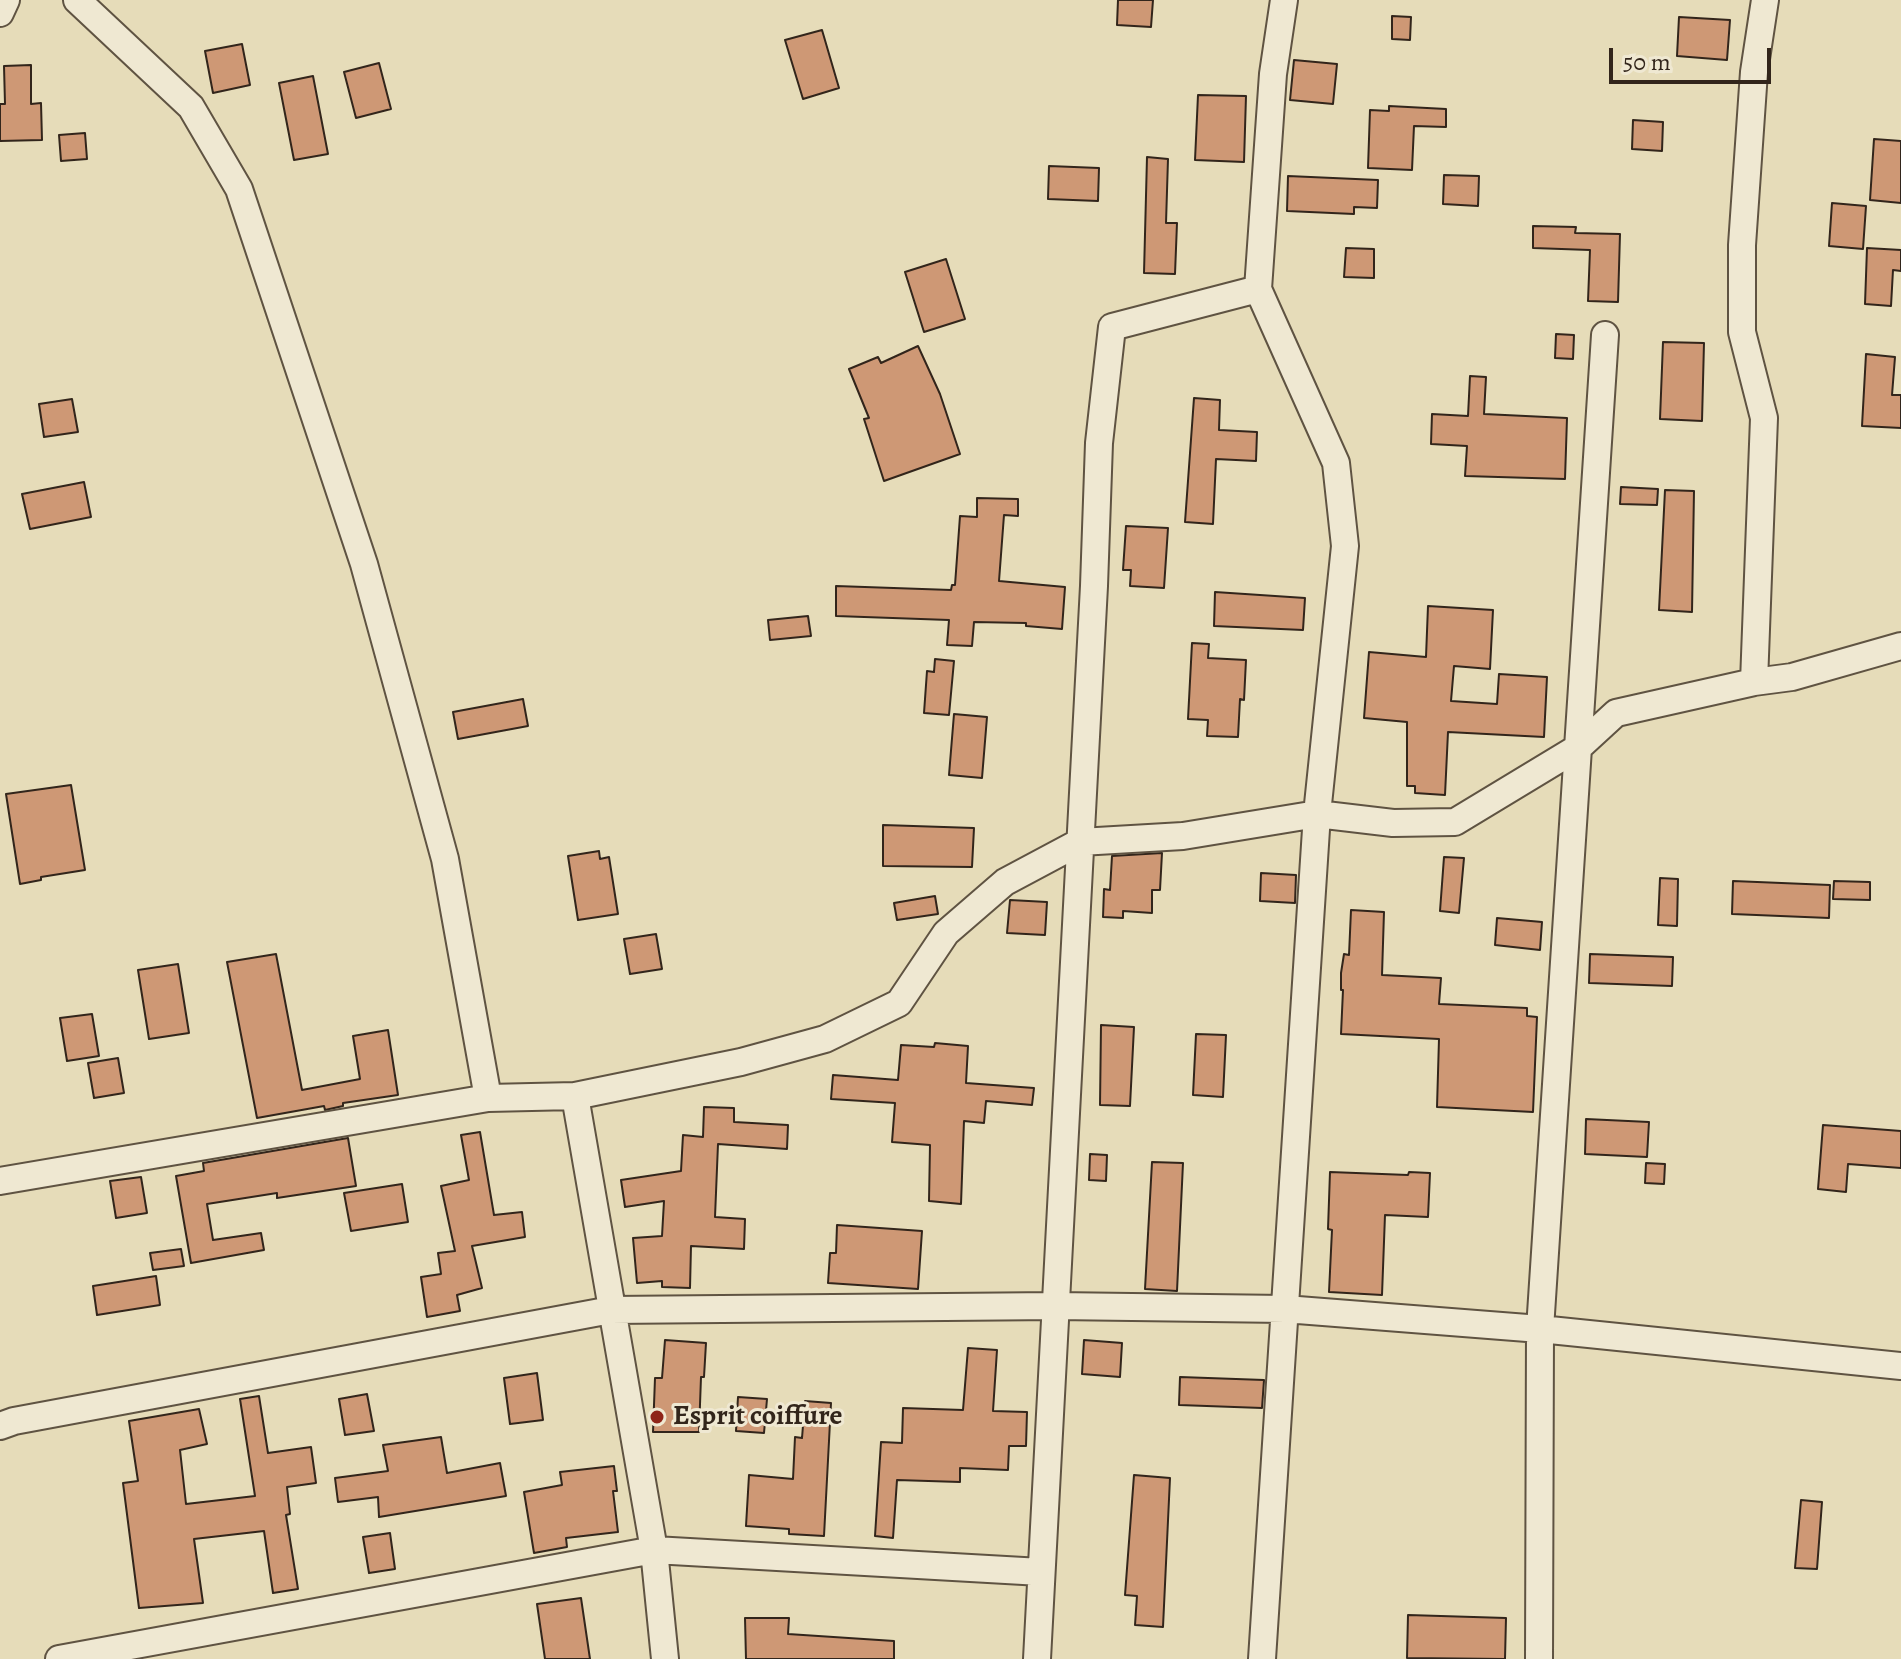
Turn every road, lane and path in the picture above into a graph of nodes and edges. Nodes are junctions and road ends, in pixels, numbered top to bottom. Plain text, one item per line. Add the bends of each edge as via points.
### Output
1 (6, 0) edge
2 (77, 0) edge
3 (1284, 0) edge
4 (1765, 0) edge
5 (0, 13) edge
6 (1258, 289) junction
7 (1605, 335) dead end
8 (1901, 646) edge
9 (1754, 682) junction
10 (1579, 747) junction
11 (1317, 814) junction
12 (1080, 842) junction
13 (575, 1096) junction
14 (488, 1098) junction
15 (0, 1181) edge
16 (1056, 1306) junction
17 (1285, 1309) junction
18 (611, 1310) junction
19 (1540, 1329) junction
20 (1901, 1366) edge
21 (0, 1426) edge
22 (654, 1550) junction
23 (1041, 1572) junction
24 (105, 1654) edge
25 (59, 1659) edge
26 (665, 1659) edge
27 (1037, 1659) edge
28 (1262, 1659) edge
29 (1539, 1659) edge

1 - 5 street
2 - 14 street via 191,107 239,189 364,564 445,859
3 - 6 street via 1273,74
4 - 9 street via 1754,72 1742,245 1742,332 1764,418
6 - 11 street via 1336,463 1345,546
6 - 12 street via 1112,327 1099,443
7 - 10 street
8 - 9 street via 1792,677
9 - 10 street via 1616,713
10 - 11 street via 1455,822 1393,823
10 - 19 street
11 - 12 street via 1183,836
11 - 17 street
12 - 13 street via 1005,882 946,933 899,1003 825,1039
12 - 16 street
13 - 14 street
13 - 18 street
14 - 15 street
16 - 17 street
16 - 18 street
16 - 23 street
17 - 19 street
17 - 28 street
18 - 21 street
18 - 22 street
19 - 20 street
19 - 29 street
22 - 23 street
22 - 24 street
22 - 26 street
23 - 27 street
24 - 25 street

